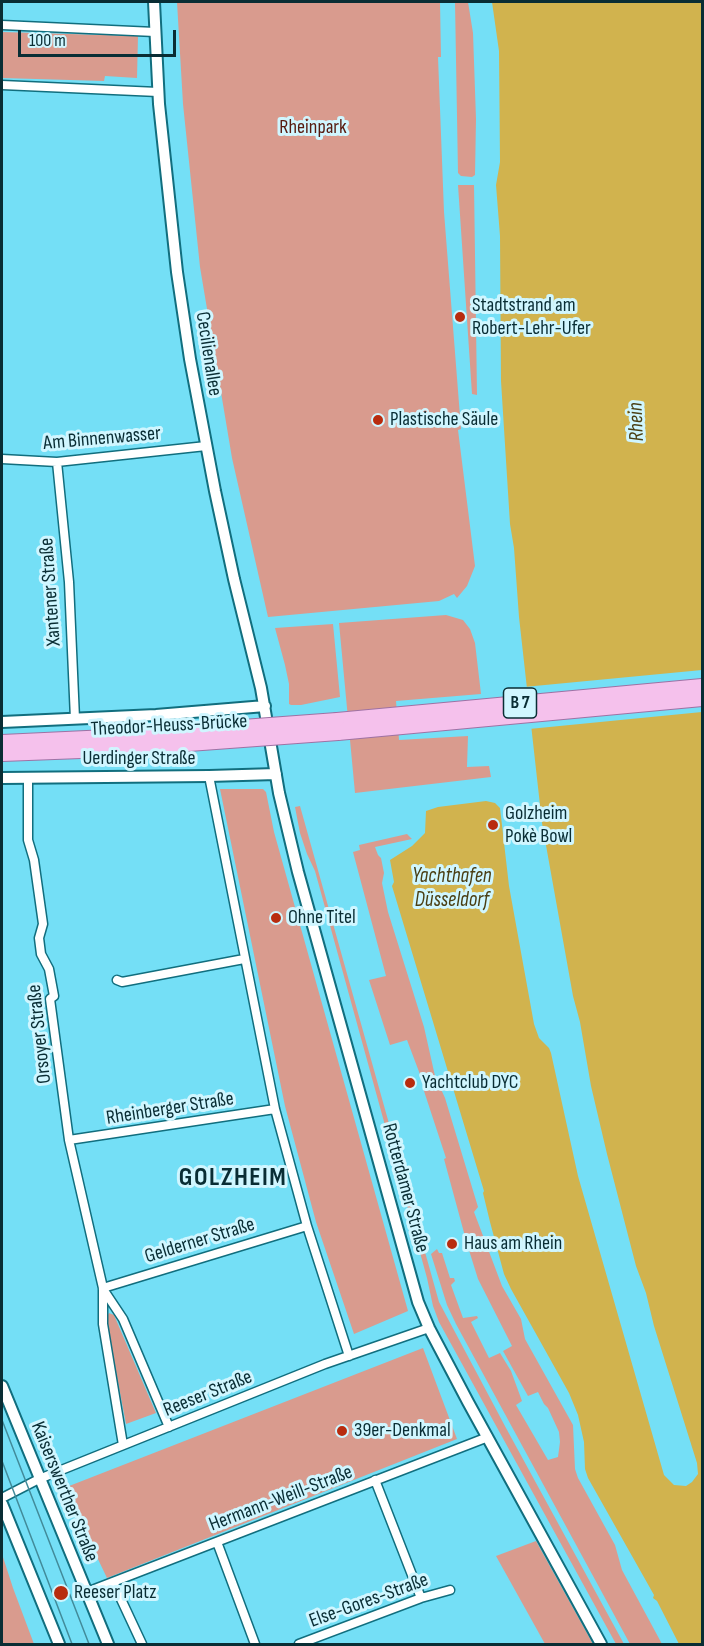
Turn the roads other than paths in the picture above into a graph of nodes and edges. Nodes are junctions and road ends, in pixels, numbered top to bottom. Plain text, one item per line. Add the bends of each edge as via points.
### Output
1 (154, 2) edge
2 (2, 25) edge
3 (155, 32) junction
4 (2, 85) edge
5 (158, 92) junction
6 (206, 446) junction
7 (2, 459) edge
8 (57, 462) junction
9 (702, 686) edge
10 (702, 699) edge
11 (265, 706) junction
12 (75, 719) junction
13 (2, 722) edge
14 (338, 726) junction
15 (2, 742) edge
16 (2, 754) edge
17 (276, 774) junction
18 (209, 776) junction
19 (28, 777) junction
20 (2, 778) edge
21 (244, 959) junction
22 (117, 980) dead end
23 (274, 1109) junction
24 (69, 1140) junction
25 (307, 1226) junction
26 (103, 1288) junction
27 (429, 1328) junction
28 (349, 1356) junction
29 (2, 1386) edge
30 (169, 1427) junction
31 (488, 1437) junction
32 (123, 1446) junction
33 (39, 1479) junction
34 (375, 1480) junction
35 (2, 1498) edge
36 (2, 1504) edge
37 (218, 1542) junction
38 (113, 1581) junction
39 (450, 1590) dead end
40 (87, 1592) junction
41 (421, 1598) junction
42 (59, 1644) edge
43 (108, 1644) edge
44 (142, 1644) edge
45 (255, 1644) edge
46 (299, 1644) edge
47 (601, 1644) edge

1 - 3 street, Cecilienallee
2 - 3 street
3 - 5 street, Cecilienallee
4 - 5 street
5 - 6 street, Cecilienallee via 177,272
6 - 8 street, Am Binnenwasser
6 - 11 street, Cecilienallee
7 - 8 street, Am Binnenwasser
8 - 12 street, Xantener Straße via 69,582
9 - 14 main road, B 7
10 - 14 main road, B 7
11 - 12 street, Uerdinger Straße
11 - 17 street, Rotterdamer Straße
12 - 13 street, Uerdinger Straße
14 - 15 main road, Theodor-Heuss-Brücke / B 7, bridge
14 - 16 main road, Theodor-Heuss-Brücke / B 7, bridge via 107,750
17 - 18 street, Uerdinger Straße
17 - 27 street, Rotterdamer Straße via 298,872 410,1273
18 - 19 street, Uerdinger Straße
18 - 21 street
19 - 20 street, Uerdinger Straße
19 - 24 street, Orsoyer Straße via 28,840 43,924 38,935 54,996 50,999
21 - 22 street
21 - 23 street
23 - 24 street, Rheinberger Straße
23 - 25 street
24 - 26 street, Orsoyer Straße
25 - 26 street, Gelderner Straße
25 - 28 street
26 - 30 street, Orsoyer Straße via 123,1319
26 - 32 street, Orsoyer Straße via 102,1324
27 - 28 street, Reeser Straße
27 - 31 street, Rotterdamer Straße
28 - 30 street, Reeser Straße
29 - 33 street, Kaiserswerther Straße
30 - 32 street, Reeser Straße
31 - 34 street, Hermann-Weill-Straße
31 - 47 street, Rotterdamer Straße
32 - 33 street, Reeser Straße
33 - 35 street, Reeser Straße
33 - 40 street, Kaiserswerther Straße
34 - 37 street, Hermann-Weill-Straße
34 - 41 street
36 - 42 street
37 - 38 street, Hermann-Weill-Straße
37 - 45 street
38 - 40 street, Hermann-Weill-Straße
38 - 44 street
39 - 41 street, Else-Gores-Straße
40 - 43 street, Kaiserswerther Straße
41 - 46 street, Else-Gores-Straße

